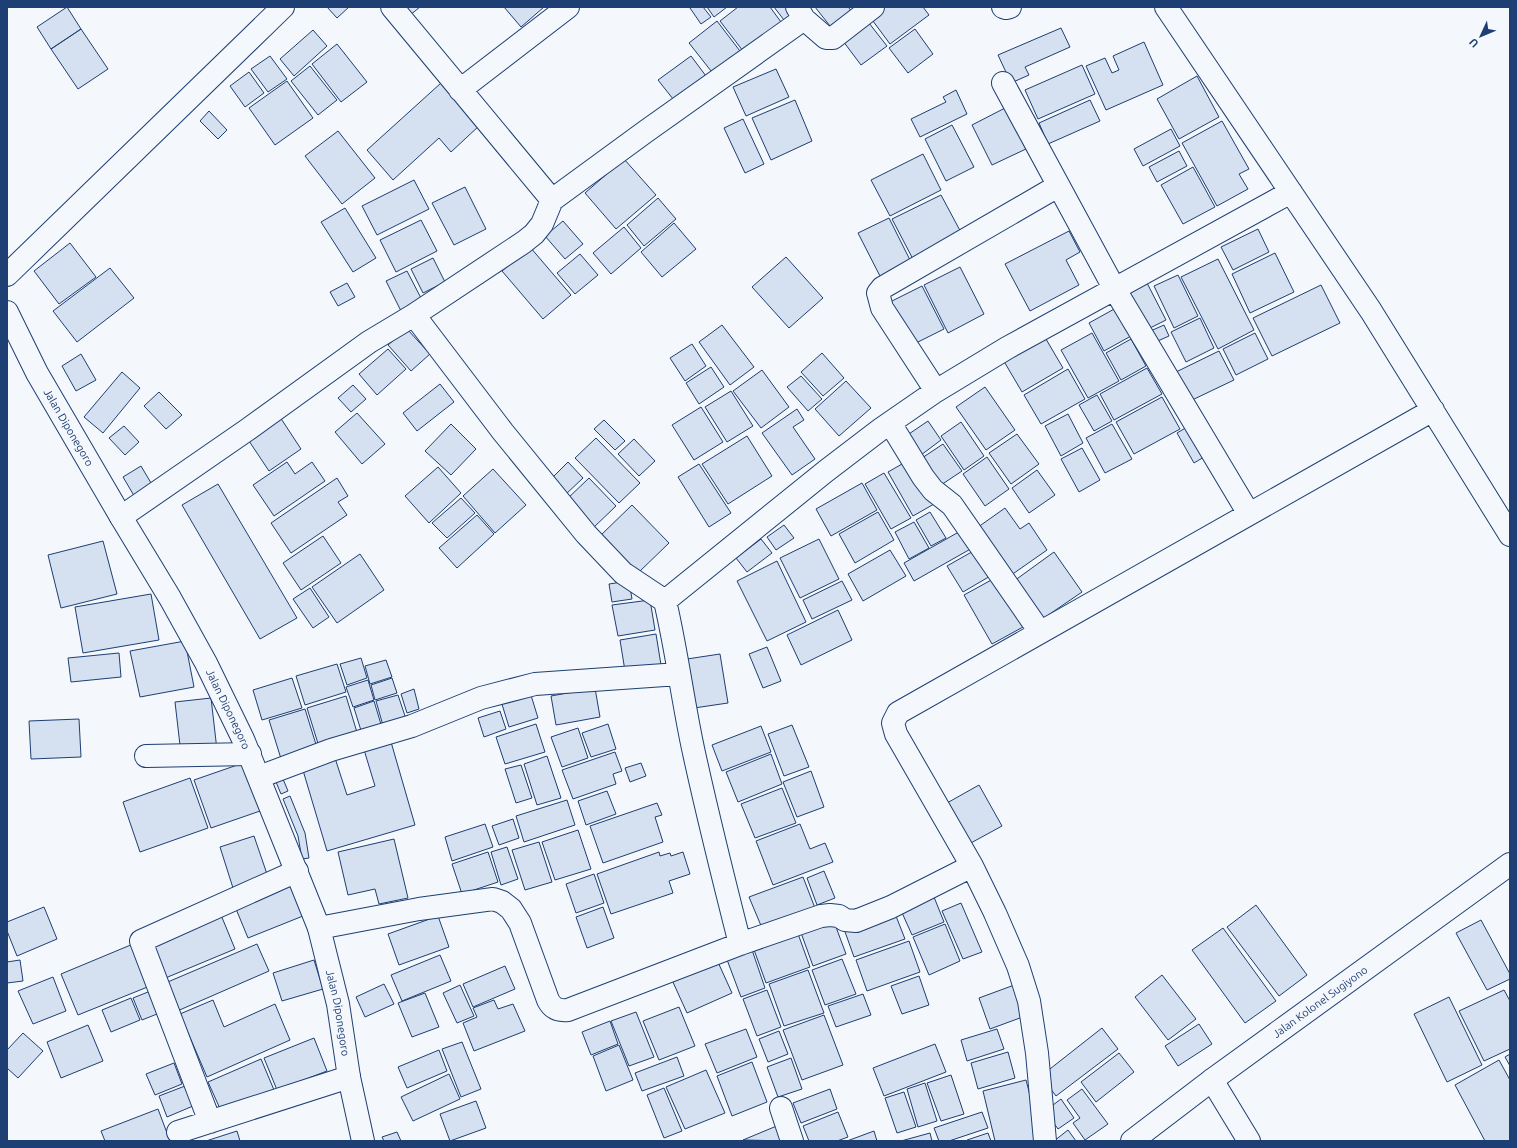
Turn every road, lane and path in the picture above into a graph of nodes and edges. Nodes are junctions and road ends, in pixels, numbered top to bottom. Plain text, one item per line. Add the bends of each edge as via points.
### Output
1 (283, 7) edge
2 (392, 7) edge
3 (568, 7) edge
4 (873, 7) edge
5 (1003, 7) edge
6 (1010, 7) edge
7 (1166, 7) edge
8 (801, 13) edge
9 (1003, 83) dead end
10 (460, 90) junction
11 (1058, 186) junction
12 (1291, 192) junction
13 (552, 200) junction
14 (7, 275) edge
15 (1114, 288) junction
16 (7, 312) edge
17 (414, 315) junction
18 (936, 391) junction
19 (1433, 410) junction
20 (890, 423) junction
21 (1249, 514) junction
22 (121, 517) junction
23 (1510, 536) edge
24 (665, 602) junction
25 (1040, 632) junction
26 (680, 674) junction
27 (250, 754) junction
28 (146, 756) dead end
29 (259, 777) junction
30 (1510, 864) edge
31 (972, 866) junction
32 (297, 871) junction
33 (319, 928) junction
34 (740, 944) junction
35 (349, 1077) junction
36 (1212, 1080) junction
37 (781, 1108) dead end
38 (210, 1122) junction
39 (178, 1132) dead end
40 (363, 1141) edge
41 (792, 1141) edge
42 (1045, 1141) edge
43 (1132, 1141) edge
44 (1249, 1141) edge

1 - 14 street
2 - 10 street
3 - 10 street
4 - 8 street via 833,38 826,38
5 - 6 street
7 - 12 street
8 - 13 street
9 - 11 street
10 - 13 street
11 - 15 street
11 - 18 street via 882,288 878,293 882,308
12 - 15 street
12 - 19 street via 1371,310
13 - 17 street via 542,224 534,234
15 - 18 street
15 - 21 street
16 - 22 street, Jalan Diponegoro via 37,373
17 - 22 street via 369,342 248,430
17 - 24 street via 503,432 586,534 623,574
18 - 20 street
19 - 21 street
19 - 23 street
20 - 24 street via 826,471
20 - 25 street via 923,477 933,490 952,505
21 - 25 street
22 - 27 street, Jalan Diponegoro via 206,663
24 - 26 street
25 - 31 street via 898,712 893,722 902,745
26 - 29 street via 535,684 481,698 412,726 331,750
26 - 34 street via 710,830
27 - 28 street
27 - 29 street, Jalan Diponegoro
29 - 32 street, Jalan Diponegoro
30 - 36 street, Jalan Kolonel Sugiyono
31 - 34 street via 891,907 856,921 845,920 839,916 821,916
31 - 42 street via 995,913 1026,990 1037,1053
32 - 33 street, Jalan Diponegoro
32 - 38 street via 140,941
33 - 34 street via 420,909 493,899 502,902 511,909 520,923 548,1000 551,1006 560,1011
33 - 35 street, Jalan Diponegoro via 338,1004
35 - 38 street
35 - 40 street, Jalan Diponegoro
36 - 43 street, Jalan Kolonel Sugiyono
36 - 44 street
37 - 41 street
38 - 39 street

